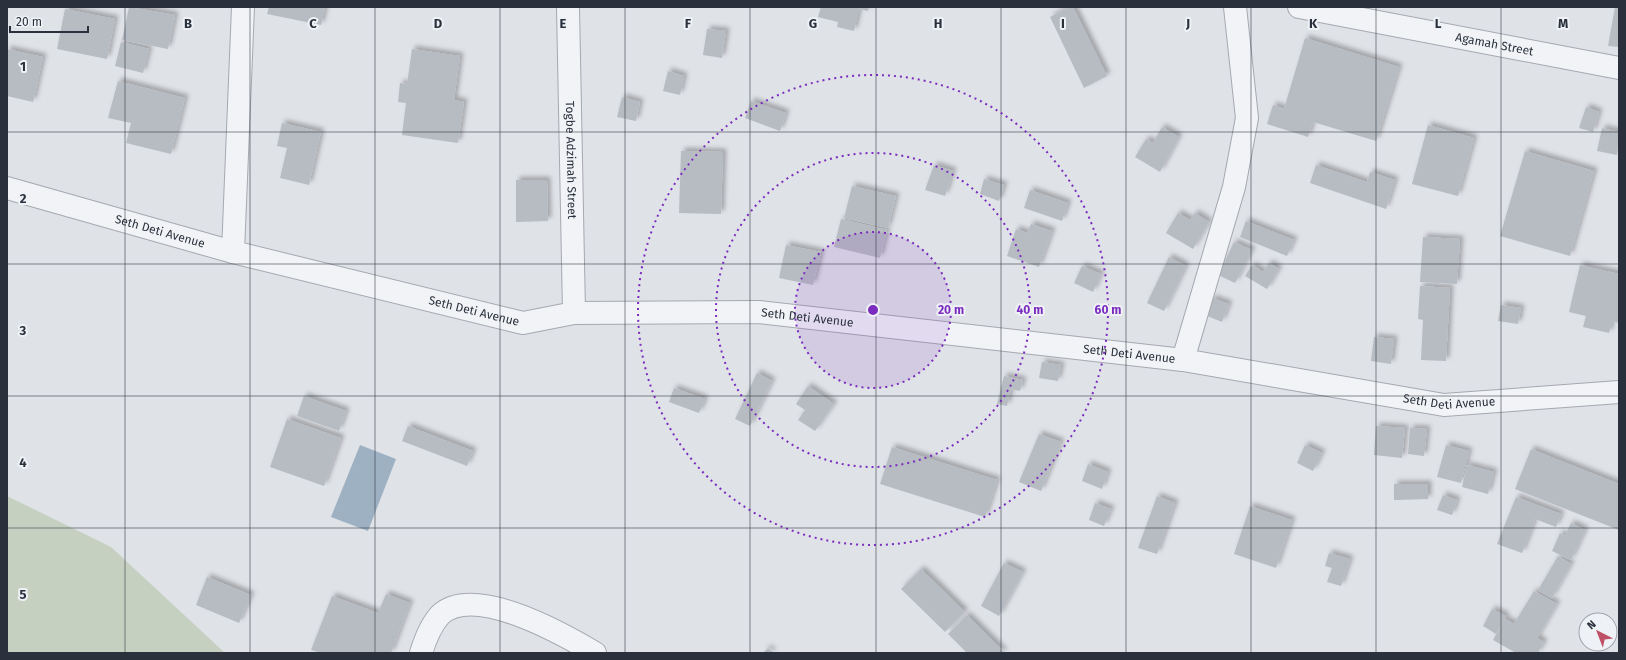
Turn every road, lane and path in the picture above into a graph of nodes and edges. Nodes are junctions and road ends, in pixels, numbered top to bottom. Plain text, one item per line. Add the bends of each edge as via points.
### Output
1 (243, 7) edge
2 (568, 7) edge
3 (1235, 7) edge
4 (1299, 7) edge
5 (1619, 68) edge
6 (7, 188) edge
7 (232, 252) junction
8 (574, 313) junction
9 (1183, 360) junction
10 (1619, 392) edge
11 (421, 653) edge
12 (595, 653) edge

1 - 7 street
2 - 8 street, Togbe Adzimah Street
3 - 9 street via 1247,118 1234,187
4 - 5 street, Agamah Street
6 - 7 street, Seth Deti Avenue
7 - 8 street, Seth Deti Avenue via 523,323
8 - 9 street, Seth Deti Avenue via 759,312
9 - 10 street, Seth Deti Avenue via 1444,405
11 - 12 street via 430,629 441,615 461,606 479,605 515,613

